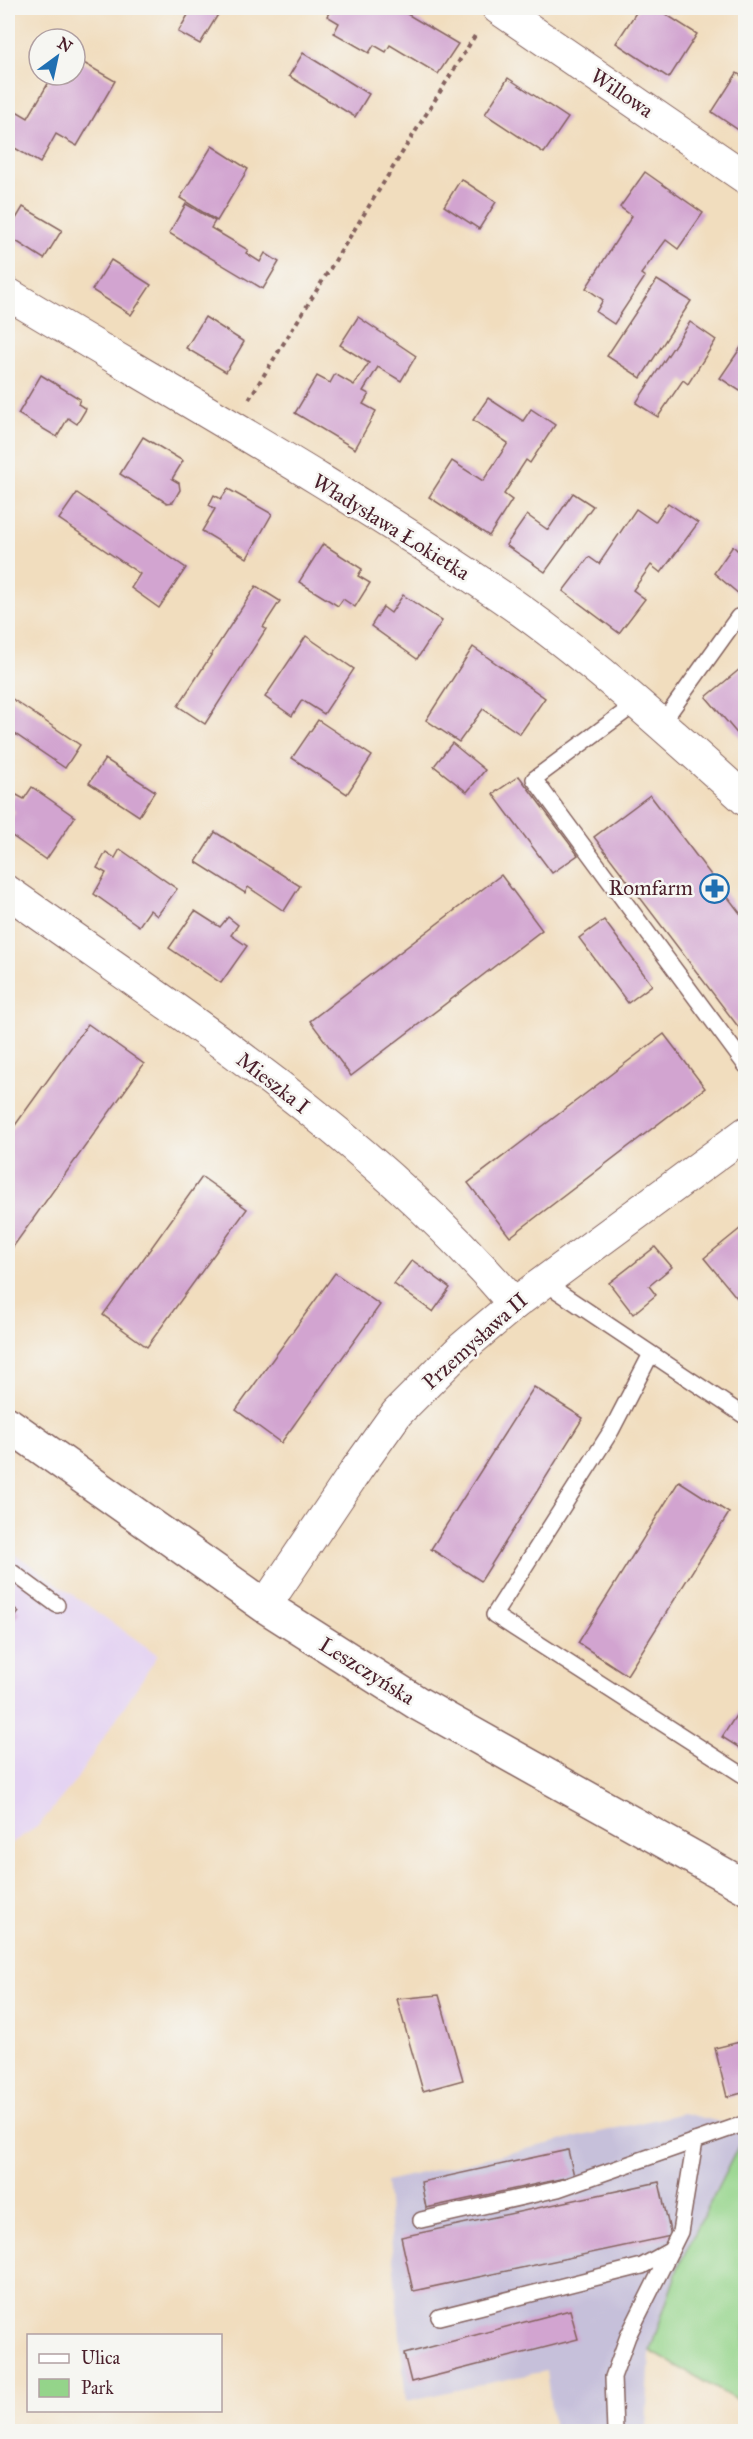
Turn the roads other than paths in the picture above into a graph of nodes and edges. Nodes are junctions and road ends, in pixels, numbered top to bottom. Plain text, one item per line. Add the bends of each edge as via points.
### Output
1 (489, 17) edge
2 (746, 178) edge
3 (8, 294) edge
4 (746, 623) edge
5 (638, 702) junction
6 (662, 723) junction
7 (746, 800) edge
8 (8, 892) edge
9 (746, 1066) edge
10 (746, 1133) edge
11 (544, 1282) junction
12 (514, 1304) junction
13 (651, 1354) junction
14 (746, 1417) edge
15 (8, 1424) edge
16 (8, 1569) edge
17 (57, 1605) dead end
18 (265, 1606) junction
19 (746, 1777) edge
20 (746, 1887) edge
21 (746, 2123) edge
22 (695, 2140) junction
23 (421, 2220) dead end
24 (671, 2250) junction
25 (439, 2317) dead end
26 (615, 2432) edge

1 - 2 street, Willowa
3 - 5 street, Władysława Łokietka via 359,505 503,598
4 - 6 lane via 738,617
5 - 6 street, Władysława Łokietka
5 - 9 lane via 534,779
6 - 7 street, Władysława Łokietka
8 - 12 street, Mieszka I via 269,1076 392,1179
10 - 11 street, Przemysława II
11 - 12 street, Przemysława II
11 - 13 lane
12 - 18 street, Przemysława II via 461,1349 397,1413
13 - 14 lane
13 - 19 lane via 611,1431 494,1615
15 - 18 street, Leszczyńska
16 - 17 lane
18 - 20 street, Leszczyńska via 418,1704
21 - 22 lane
22 - 23 lane via 558,2189
22 - 24 lane via 680,2232
24 - 25 lane via 642,2266
24 - 26 lane via 628,2336 613,2377

